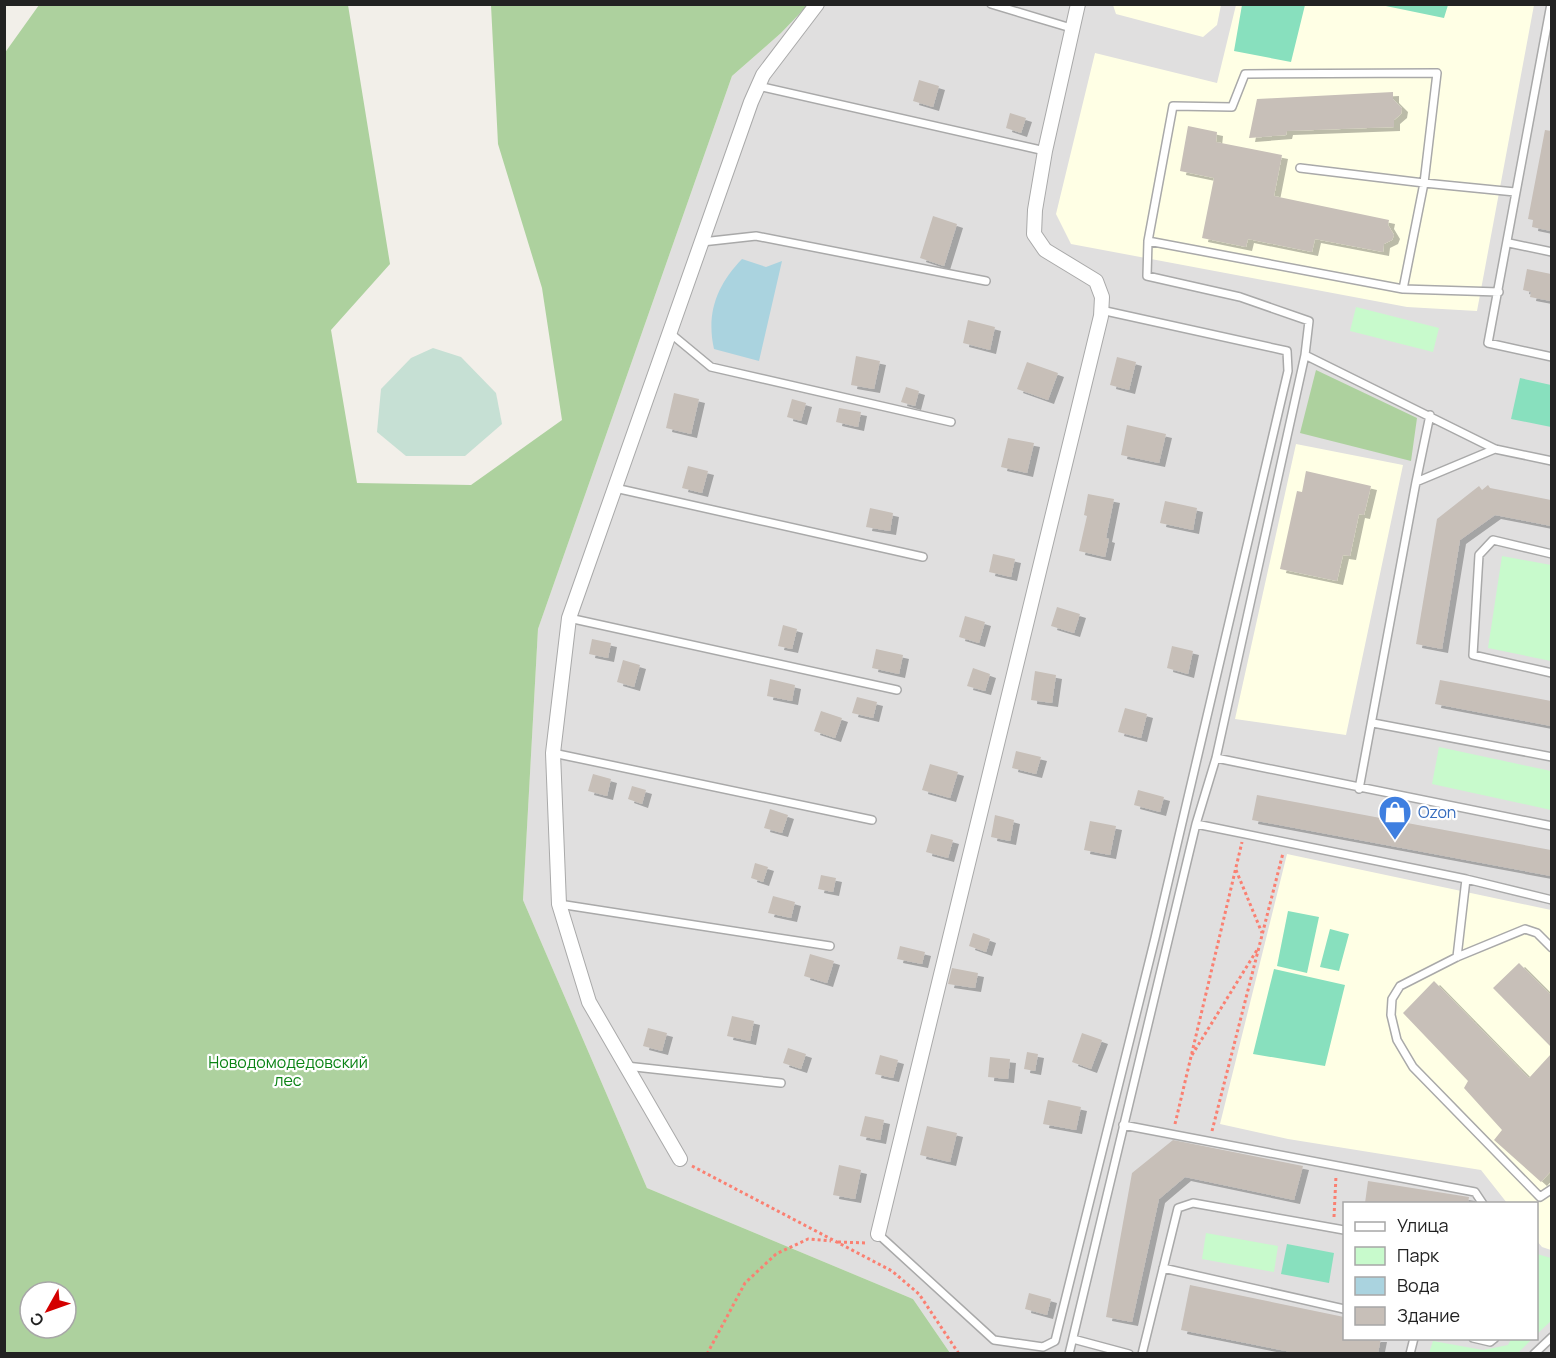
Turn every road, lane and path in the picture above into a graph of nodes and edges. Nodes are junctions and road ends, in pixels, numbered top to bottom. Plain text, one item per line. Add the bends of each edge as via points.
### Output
1 (817, 4) edge
2 (991, 4) edge
3 (1078, 4) edge
4 (1551, 4) edge
5 (1071, 28) junction
6 (758, 86) junction
7 (1045, 152) junction
8 (1300, 168) dead end
9 (1424, 183) junction
10 (1515, 192) junction
11 (1148, 241) junction
12 (702, 242) junction
13 (1509, 243) junction
14 (1551, 252) edge
15 (986, 281) dead end
16 (1403, 289) junction
17 (1499, 292) junction
18 (1101, 310) junction
19 (670, 333) junction
20 (1305, 355) junction
21 (1551, 357) edge
22 (1430, 415) junction
23 (951, 422) dead end
24 (1495, 449) junction
25 (1551, 461) edge
26 (1416, 482) junction
27 (614, 488) junction
28 (1551, 554) edge
29 (923, 557) dead end
30 (569, 618) junction
31 (1551, 673) edge
32 (897, 690) dead end
33 (1373, 723) junction
34 (553, 753) junction
35 (1551, 757) edge
36 (1216, 758) junction
37 (1359, 789) junction
38 (872, 820) dead end
39 (1196, 824) junction
40 (1551, 826) edge
41 (1243, 835) junction
42 (1285, 843) junction
43 (1235, 868) junction
44 (1466, 879) junction
45 (1551, 900) edge
46 (559, 904) junction
47 (1262, 933) junction
48 (830, 946) dead end
49 (1258, 947) junction
50 (1551, 948) edge
51 (1457, 957) junction
52 (1190, 1059) junction
53 (626, 1066) junction
54 (781, 1083) dead end
55 (1123, 1125) junction
56 (1173, 1135) junction
57 (1209, 1142) junction
58 (680, 1159) joint
59 (1337, 1166) junction
60 (1551, 1189) edge
61 (1482, 1202) edge
62 (1333, 1228) junction
63 (1343, 1230) edge
64 (878, 1234) junction
65 (834, 1241) junction
66 (1163, 1268) junction
67 (1343, 1309) edge
68 (1551, 1337) edge
69 (1073, 1339) junction
70 (707, 1353) edge
71 (959, 1353) edge
72 (1069, 1353) edge
73 (1129, 1353) edge
74 (1142, 1353) edge
75 (1534, 1353) edge

1 - 6 street
2 - 5 lane
3 - 5 street
4 - 10 lane
5 - 7 street
6 - 7 lane
6 - 12 street
7 - 18 street via 1034,234 1045,250 1096,281 1102,297
8 - 9 lane
9 - 10 lane
9 - 11 lane via 1437,73 1245,74 1232,107 1173,106
9 - 16 lane
10 - 13 lane
11 - 16 lane
11 - 20 lane via 1147,276 1240,297 1309,321
12 - 15 lane via 756,236
12 - 19 street
13 - 14 lane
13 - 17 lane
16 - 17 lane
17 - 21 lane via 1488,343
18 - 64 street
18 - 64 lane via 1287,351 1288,371 1155,938 1055,1341 1043,1347 994,1340
19 - 23 lane via 711,367
19 - 27 street
20 - 22 lane
20 - 36 lane
22 - 24 lane
22 - 26 lane
24 - 25 lane
24 - 26 lane
26 - 33 lane
27 - 29 lane
27 - 30 street
28 - 31 lane via 1493,540 1479,555 1473,655
30 - 32 lane
30 - 34 street
33 - 35 lane
33 - 37 lane
34 - 38 lane
34 - 46 street
36 - 37 lane
36 - 39 lane
37 - 40 lane
39 - 41 lane
39 - 55 lane
41 - 42 lane
41 - 43 path
42 - 44 lane
42 - 47 path
43 - 47 path
43 - 52 path
44 - 45 lane
44 - 51 lane
46 - 48 lane
46 - 53 street via 589,1002
47 - 49 path
49 - 52 path
49 - 57 path
50 - 51 lane via 1537,933 1525,929
51 - 60 lane via 1400,986 1392,999 1391,1015 1397,1040 1413,1067 1532,1190 1540,1197
52 - 56 path
53 - 54 lane
53 - 58 street
55 - 56 lane
55 - 69 lane
56 - 57 lane
57 - 59 lane
58 - 65 path
59 - 61 lane via 1475,1192
59 - 62 path
62 - 63 lane
62 - 66 lane via 1193,1203 1178,1208
64 - 65 path via 868,1243
65 - 70 path via 808,1239 776,1254 745,1283
65 - 71 path via 892,1271 919,1294
66 - 67 lane
66 - 74 lane
68 - 75 lane
69 - 72 lane
69 - 73 lane

